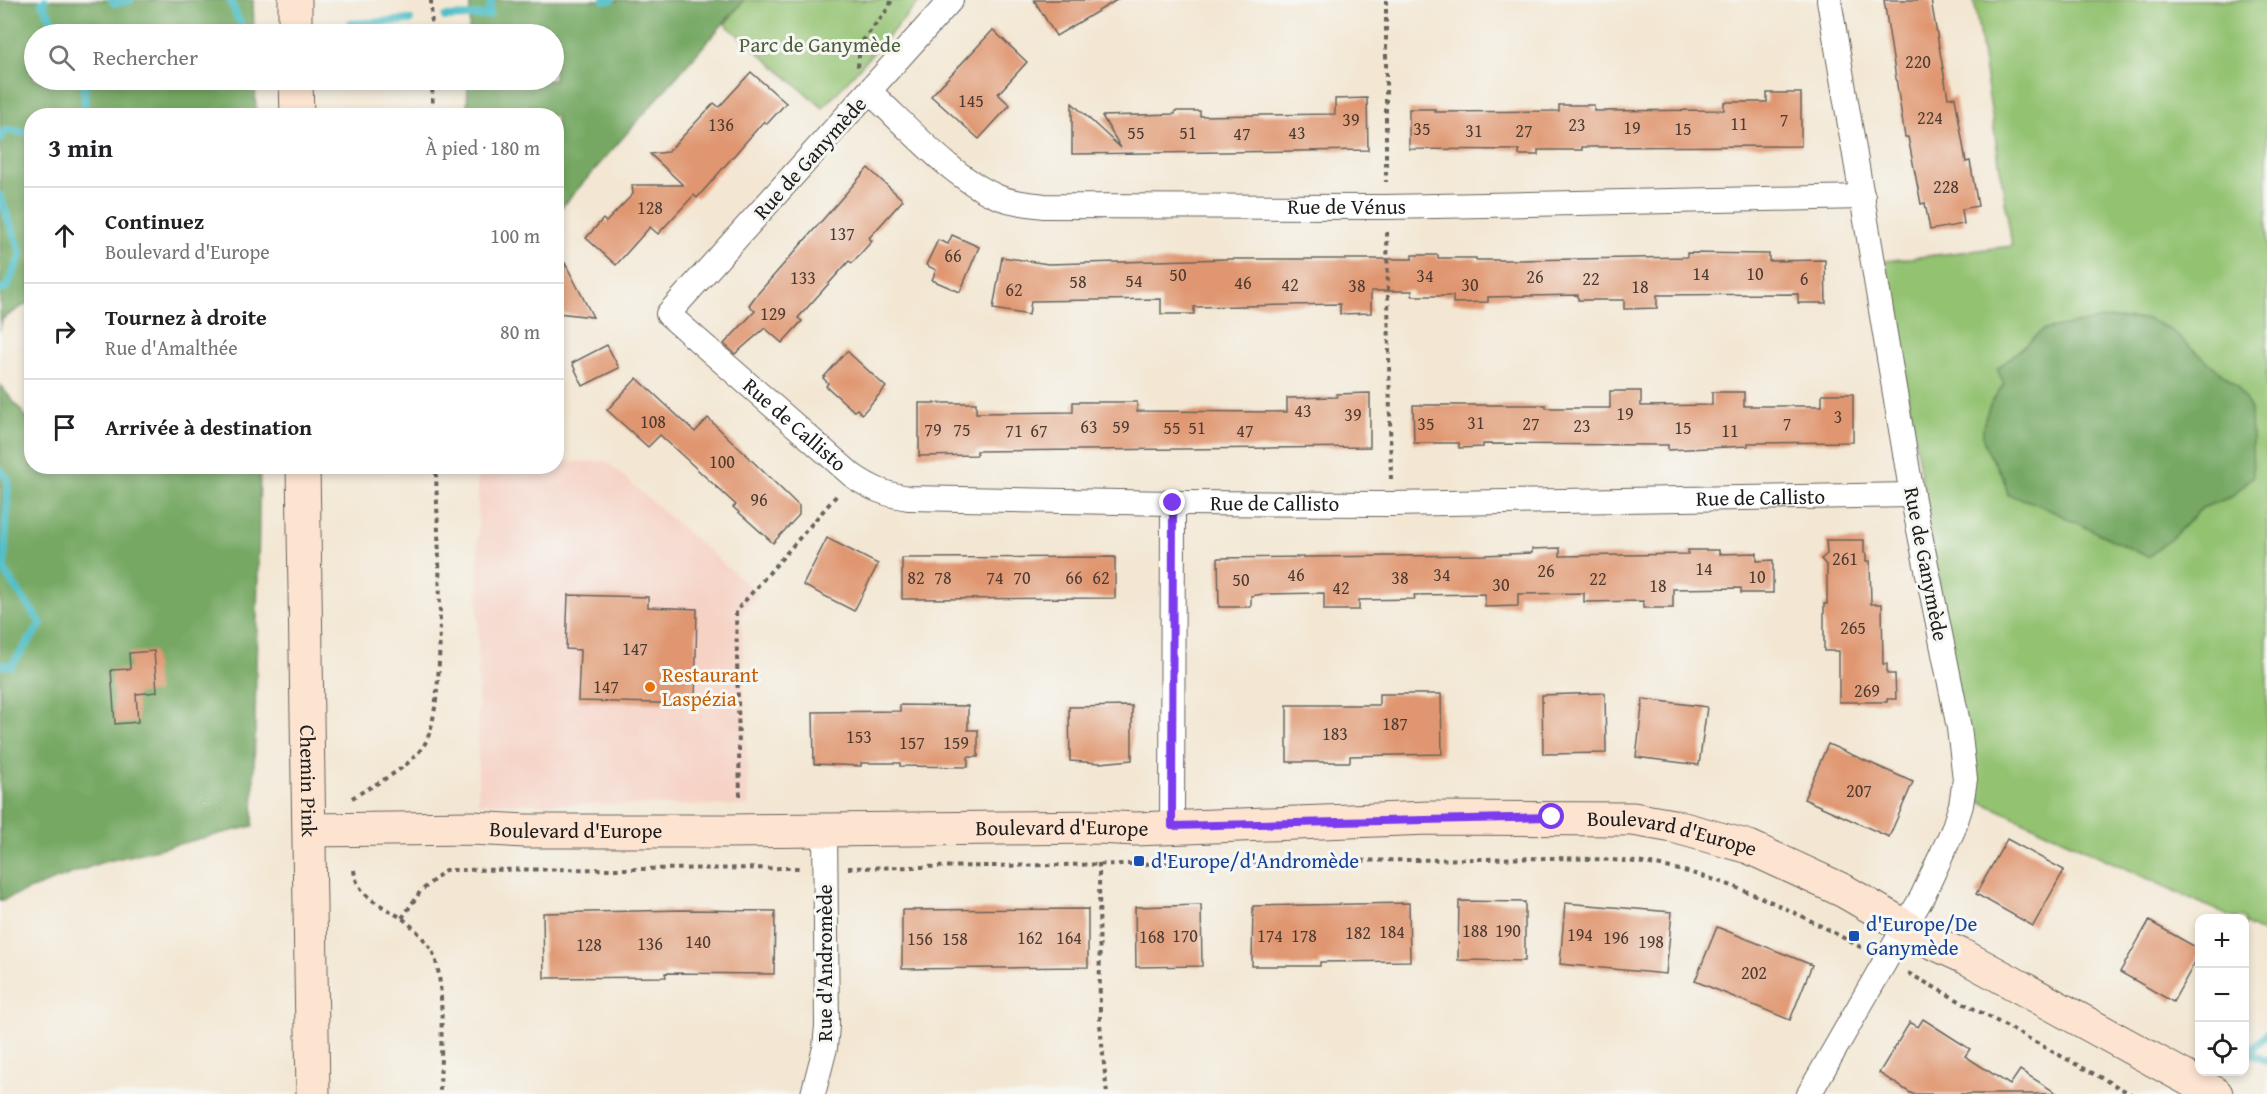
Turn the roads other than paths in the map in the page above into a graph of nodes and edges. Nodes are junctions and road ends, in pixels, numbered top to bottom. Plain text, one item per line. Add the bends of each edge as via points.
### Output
1 (295, 0) edge
2 (951, 0) edge
3 (1829, 0) edge
4 (296, 24) edge
5 (296, 90) edge
6 (870, 92) junction
7 (297, 108) edge
8 (1863, 197) junction
9 (668, 314) joint
10 (303, 474) edge
11 (1912, 495) junction
12 (1173, 503) junction
13 (1172, 826) junction
14 (310, 830) junction
15 (825, 830) junction
16 (1905, 927) junction
17 (313, 1094) edge
18 (813, 1094) edge
19 (1809, 1094) edge
20 (2216, 1094) edge

1 - 4 street
2 - 6 street, Rue de Ganymède
3 - 8 street, Rue de Ganymède
5 - 7 street
6 - 8 street, Rue de Vénus via 963,176 999,198 1044,206 1386,207
6 - 9 street, Rue de Ganymède
8 - 11 street, Rue de Ganymède
9 - 12 street, Rue de Callisto via 853,476 887,495
10 - 14 street, Chemin Pink
11 - 12 street, Rue de Callisto via 1391,504
11 - 16 street, Rue de Ganymède via 1959,728 1965,779 1953,830
12 - 13 street
13 - 15 street, Boulevard d'Europe
13 - 16 street, Boulevard d'Europe via 1429,818 1633,819 1749,847 1844,891
14 - 15 street, Boulevard d'Europe
14 - 17 street, Chemin Pink
15 - 18 street, Rue d'Andromède via 826,1037
16 - 19 street, Rue de Ganymède
16 - 20 street, Boulevard d'Europe

